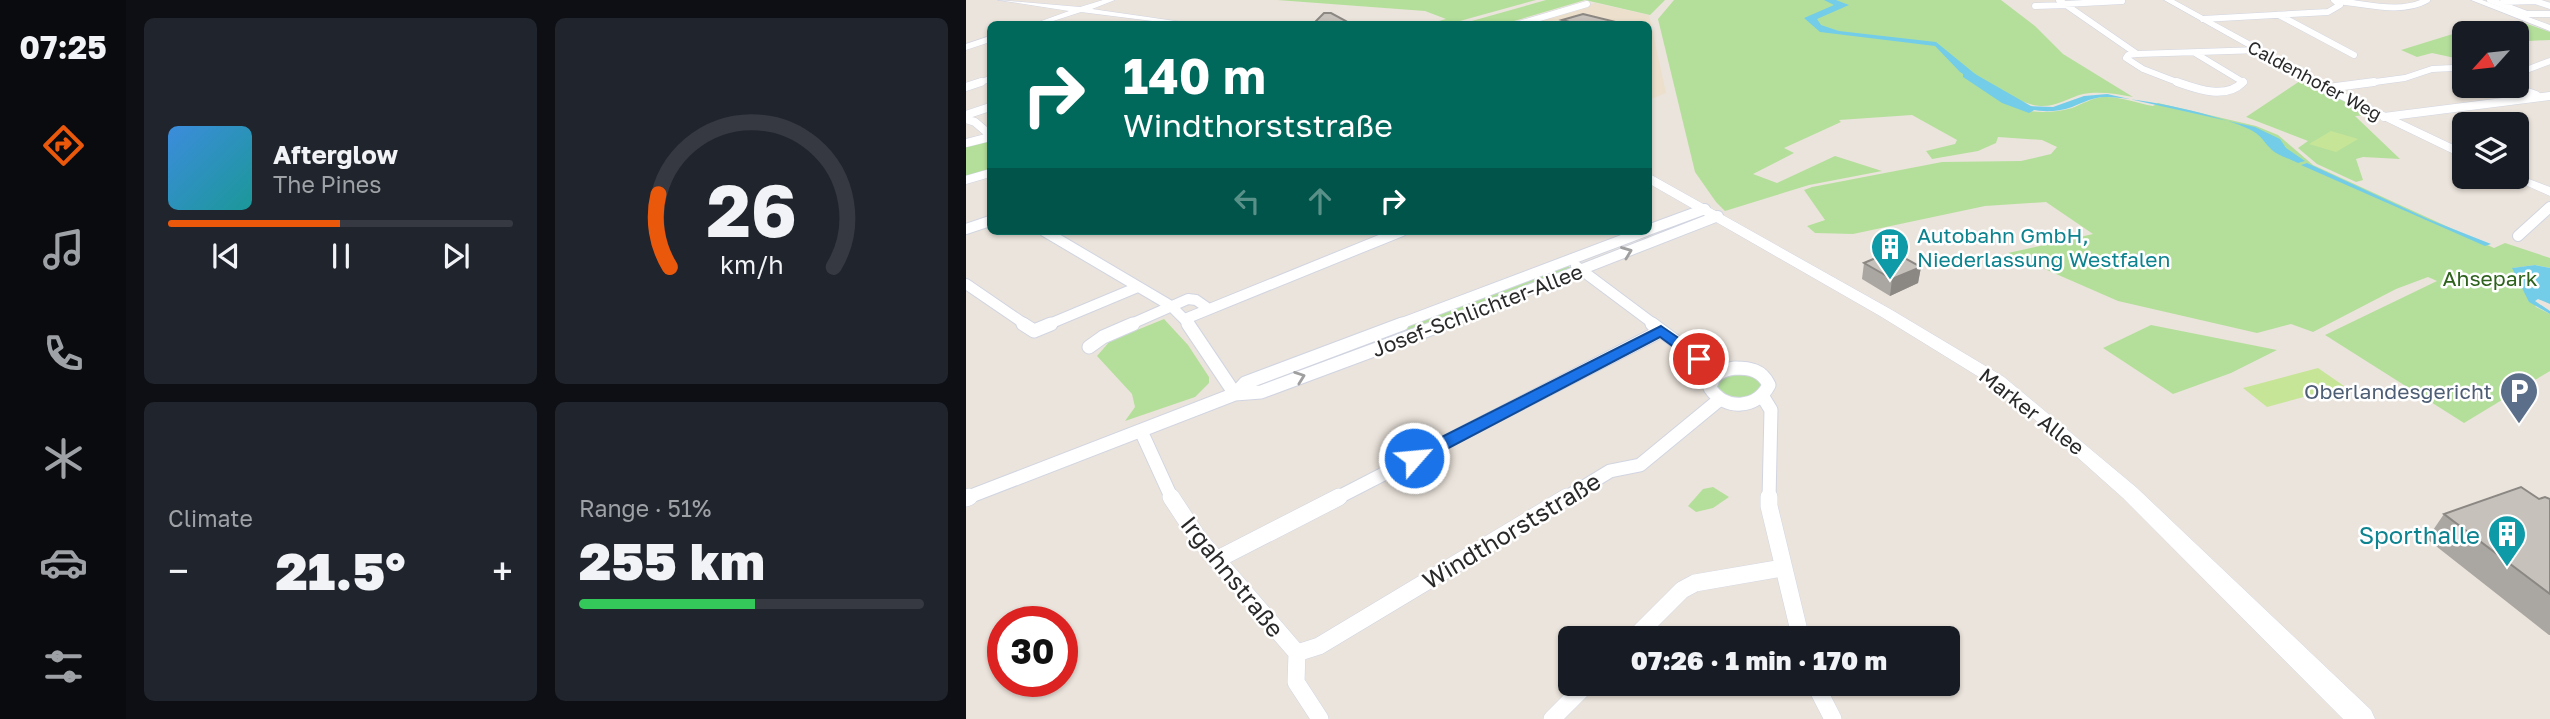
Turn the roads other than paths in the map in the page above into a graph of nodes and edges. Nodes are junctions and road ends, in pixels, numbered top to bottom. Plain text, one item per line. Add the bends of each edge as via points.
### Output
1 (1002, 0) edge
2 (1111, 0) edge
3 (2168, 0) edge
4 (2335, 0) edge
5 (2427, 0) edge
6 (2475, 0) edge
7 (2122, 1) edge
8 (2493, 1) edge
9 (2064, 3) edge
10 (1587, 4) dead end
11 (2035, 5) dead end
12 (2550, 6) edge
13 (1081, 10) junction
14 (2550, 14) edge
15 (2279, 15) junction
16 (2203, 19) junction
17 (1046, 21) edge
18 (1168, 21) edge
19 (1529, 21) edge
20 (2550, 28) edge
21 (987, 41) edge
22 (966, 47) edge
23 (2260, 50) junction
24 (2194, 52) junction
25 (2137, 54) junction
26 (2354, 55) dead end
27 (2550, 61) edge
28 (2452, 68) edge
29 (2529, 69) edge
30 (987, 80) edge
31 (966, 87) edge
32 (2329, 88) junction
33 (2529, 92) edge
34 (2540, 96) junction
35 (2550, 96) edge
36 (987, 108) edge
37 (966, 117) edge
38 (2384, 117) junction
39 (987, 133) edge
40 (987, 137) edge
41 (966, 143) edge
42 (2452, 149) edge
43 (987, 174) edge
44 (1652, 179) edge
45 (966, 180) edge
46 (2529, 183) edge
47 (2550, 192) edge
48 (2550, 207) edge
49 (1713, 212) junction
50 (987, 222) edge
51 (966, 229) edge
52 (1652, 230) edge
53 (1051, 235) edge
54 (1392, 235) edge
55 (1637, 235) edge
56 (2518, 236) dead end
57 (1570, 261) junction
58 (1581, 270) junction
59 (966, 284) edge
60 (1138, 288) junction
61 (1169, 305) junction
62 (1209, 309) junction
63 (1185, 319) junction
64 (1661, 331) junction
65 (1089, 347) dead end
66 (1718, 373) junction
67 (1235, 394) junction
68 (1763, 397) junction
69 (1719, 400) junction
70 (1141, 431) junction
71 (966, 498) edge
72 (1216, 560) junction
73 (1782, 568) junction
74 (1646, 626) edge
75 (1798, 626) edge
76 (1297, 653) junction
77 (1575, 696) edge
78 (1821, 696) edge
79 (1320, 719) edge
80 (1552, 719) edge
81 (1833, 719) edge
82 (2361, 719) edge

1 - 13 street
2 - 13 street
3 - 16 street, Caldenhofer Weg
4 - 5 street via 2412,7
4 - 15 street via 2340,5 2331,11
6 - 20 street
7 - 9 street
8 - 12 street via 2535,1
8 - 14 street via 2530,14
9 - 11 street
9 - 25 street
10 - 19 street
13 - 17 street
13 - 18 street
15 - 16 street
15 - 26 street
16 - 23 street, Caldenhofer Weg
21 - 22 street
23 - 24 street
23 - 32 street, Caldenhofer Weg
24 - 25 street
24 - 25 street via 2241,80 2241,85 2223,92 2200,89 2126,58
27 - 29 street
28 - 32 street
30 - 31 street
32 - 38 street, Caldenhofer Weg
33 - 34 street
34 - 35 street
34 - 38 street
36 - 37 street
37 - 39 street
38 - 42 street, Caldenhofer Weg
40 - 41 street
43 - 45 street
44 - 49 street, Marker Allee
46 - 47 street
48 - 56 street
49 - 52 street, Josef-Schlichter-Allee
58 -> 49 street, Josef-Schlichter-Allee
49 - 82 street, Marker Allee via 1998,381 2130,493
50 - 51 street
53 - 60 street
54 - 62 street
55 - 57 street, Josef-Schlichter-Allee
57 - 58 street
57 - 67 street, Josef-Schlichter-Allee via 1245,383
58 - 64 street
67 -> 58 street, Josef-Schlichter-Allee via 1261,392
59 - 60 street via 1034,331
60 - 61 street
61 - 62 street via 1193,299
61 - 63 street
61 - 65 street
62 - 63 street
63 - 67 street
64 - 66 street
64 - 72 street
66 - 68 street via 1742,368 1760,373 1769,386
66 - 69 street via 1710,388
67 - 70 street, Josef-Schlichter-Allee
68 - 69 street via 1745,404
68 - 73 street via 1771,411 1769,506
69 - 76 street, Windthorststraße via 1640,465 1610,471 1319,646
70 - 71 street, Josef-Schlichter-Allee
70 - 72 street, Irgahnstraße via 1166,490
72 - 76 street, Irgahnstraße
73 - 74 street via 1695,583
73 - 75 street
76 - 79 street, Irgahnstraße via 1296,681
77 - 80 street
78 - 81 street

